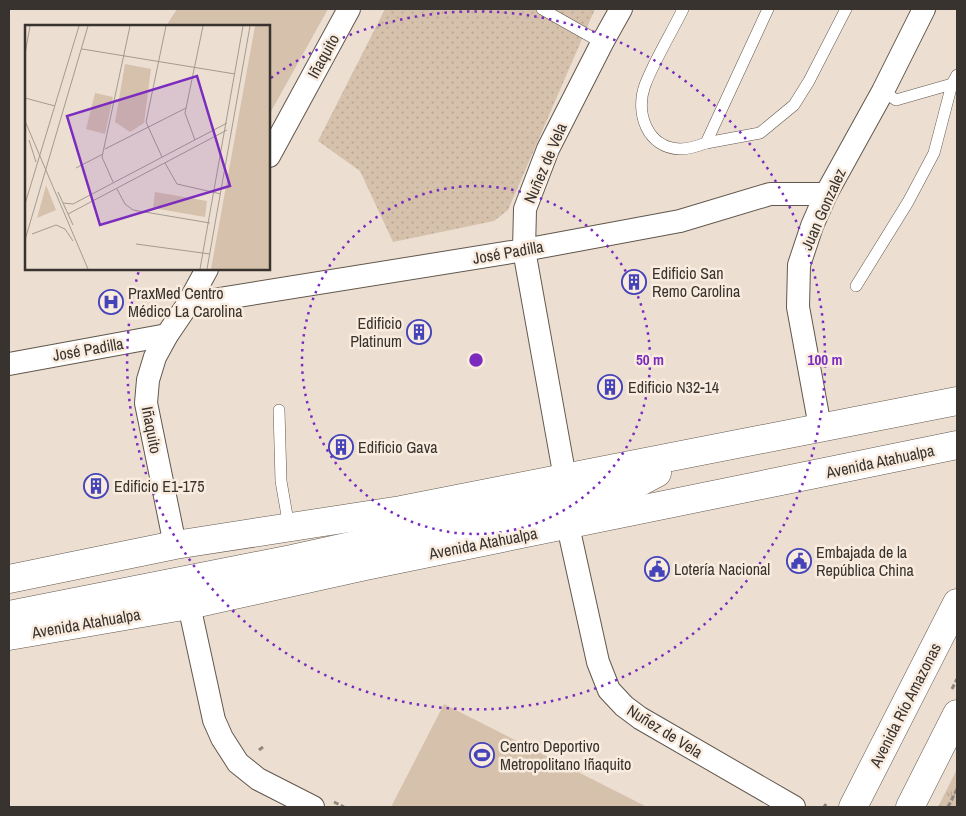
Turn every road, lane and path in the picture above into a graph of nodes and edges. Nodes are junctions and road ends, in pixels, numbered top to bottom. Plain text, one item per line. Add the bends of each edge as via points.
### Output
1 (349, 9) edge
2 (542, 9) edge
3 (622, 9) edge
4 (683, 9) edge
5 (768, 9) edge
6 (846, 9) edge
7 (919, 10) edge
8 (602, 43) junction
9 (955, 79) edge
10 (883, 91) junction
11 (706, 144) junction
12 (270, 154) edge
13 (826, 194) junction
14 (524, 250) junction
15 (206, 270) edge
16 (856, 286) dead end
17 (188, 304) junction
18 (167, 335) junction
19 (9, 364) edge
20 (957, 401) edge
21 (279, 410) dead end
22 (820, 427) junction
23 (957, 446) edge
24 (705, 449) junction
25 (565, 478) junction
26 (568, 526) junction
27 (175, 545) junction
28 (288, 545) junction
29 (365, 566) junction
30 (9, 579) edge
31 (9, 599) edge
32 (957, 603) edge
33 (189, 605) junction
34 (9, 615) edge
35 (9, 636) edge
36 (957, 714) edge
37 (263, 747) dead end
38 (259, 750) dead end
39 (957, 788) edge
40 (312, 807) edge
41 (794, 807) edge
42 (853, 807) edge
43 (910, 807) edge
44 (948, 807) edge

1 - 12 street, Iñaquito
2 - 8 lane
3 - 8 street, Nuñez de Vela
4 - 11 lane via 645,87 644,122 651,137 662,145 680,149
5 - 11 lane
6 - 11 lane via 794,105 760,133
7 - 10 street, Juan Gonzalez
8 - 14 street, Nuñez de Vela via 548,149 525,209
9 - 10 lane via 896,100
9 - 16 lane via 934,153
10 - 13 street, Juan Gonzalez
13 - 14 street, José Padilla via 770,194 680,221
13 - 22 street, Juan Gonzalez via 799,268 798,307
14 - 17 street, José Padilla
14 - 25 street, Nuñez de Vela
15 - 17 street, Iñaquito
17 - 18 street, Iñaquito
18 - 19 street, José Padilla
18 - 27 street, Iñaquito via 154,357 146,403
20 - 22 main road, Avenida Atahualpa
21 - 28 lane
22 - 24 main road, Avenida Atahualpa
23 - 26 main road, Avenida Atahualpa
24 - 25 main road, Avenida Atahualpa
24 - 28 main road via 640,482
25 - 28 main road, Avenida Atahualpa via 401,510
26 - 29 main road, Avenida Atahualpa
26 - 41 street, Nuñez de Vela via 598,662 609,690 640,718
27 - 28 main road, Avenida Atahualpa
27 - 30 main road, Avenida Atahualpa
28 - 29 main road
28 - 31 main road
28 - 34 main road, Avenida Atahualpa
29 - 33 main road, Avenida Atahualpa
32 - 42 main road, Avenida Río Amazonas
33 - 35 main road, Avenida Atahualpa
33 - 40 street via 214,720 222,738 238,763 258,780
36 - 43 main road
37 - 38 path
39 - 44 path

